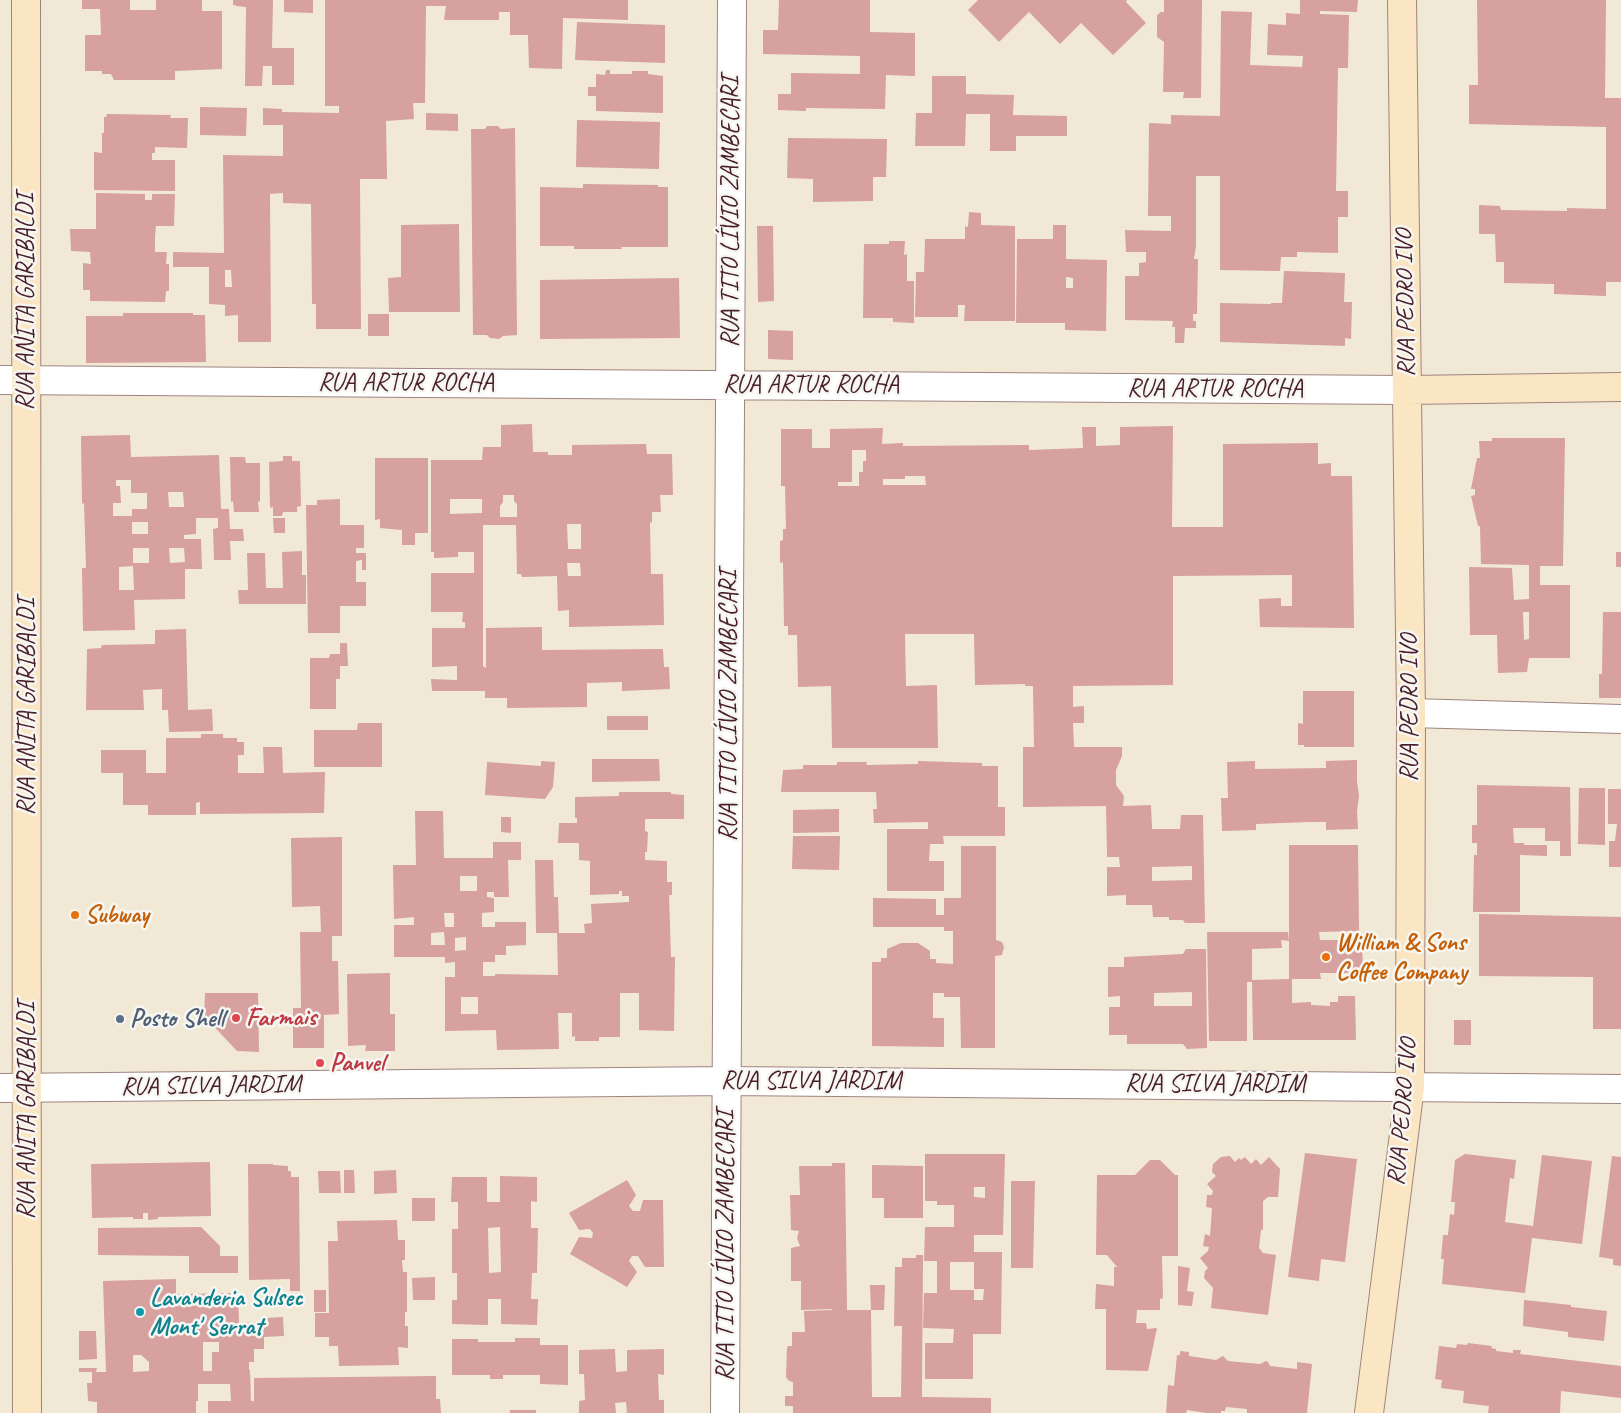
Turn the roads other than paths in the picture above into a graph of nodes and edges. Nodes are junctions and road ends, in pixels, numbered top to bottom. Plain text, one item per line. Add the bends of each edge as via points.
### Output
1 (26, 0) edge
2 (732, 0) edge
3 (1402, 0) edge
4 (13, 380) edge
5 (730, 385) junction
6 (1621, 387) edge
7 (1407, 390) junction
8 (1411, 713) junction
9 (1621, 719) edge
10 (727, 1081) junction
11 (1410, 1086) junction
12 (0, 1088) edge
13 (27, 1088) junction
14 (1621, 1089) edge
15 (27, 1413) edge
16 (725, 1413) edge
17 (1369, 1413) edge

1 - 4 street, RUA ANITA GARIBALDI
2 - 5 street, RUA TITO LÍVIO ZAMBECARI
3 - 7 street, RUA PEDRO IVO
4 - 5 street, RUA ARTUR ROCHA
4 - 13 street, RUA ANITA GARIBALDI
5 - 7 street, RUA ARTUR ROCHA
5 - 10 street, RUA TITO LÍVIO ZAMBECARI
6 - 7 street, RUA ARTUR ROCHA
7 - 8 street, RUA PEDRO IVO
8 - 9 street
8 - 11 street, RUA PEDRO IVO
10 - 11 street, RUA SILVA JARDIM
10 - 13 street, RUA SILVA JARDIM
10 - 16 street, RUA TITO LÍVIO ZAMBECARI
11 - 14 street, RUA SILVA JARDIM
11 - 17 street, RUA PEDRO IVO
12 - 13 street, RUA SILVA JARDIM
13 - 15 street, RUA ANITA GARIBALDI

